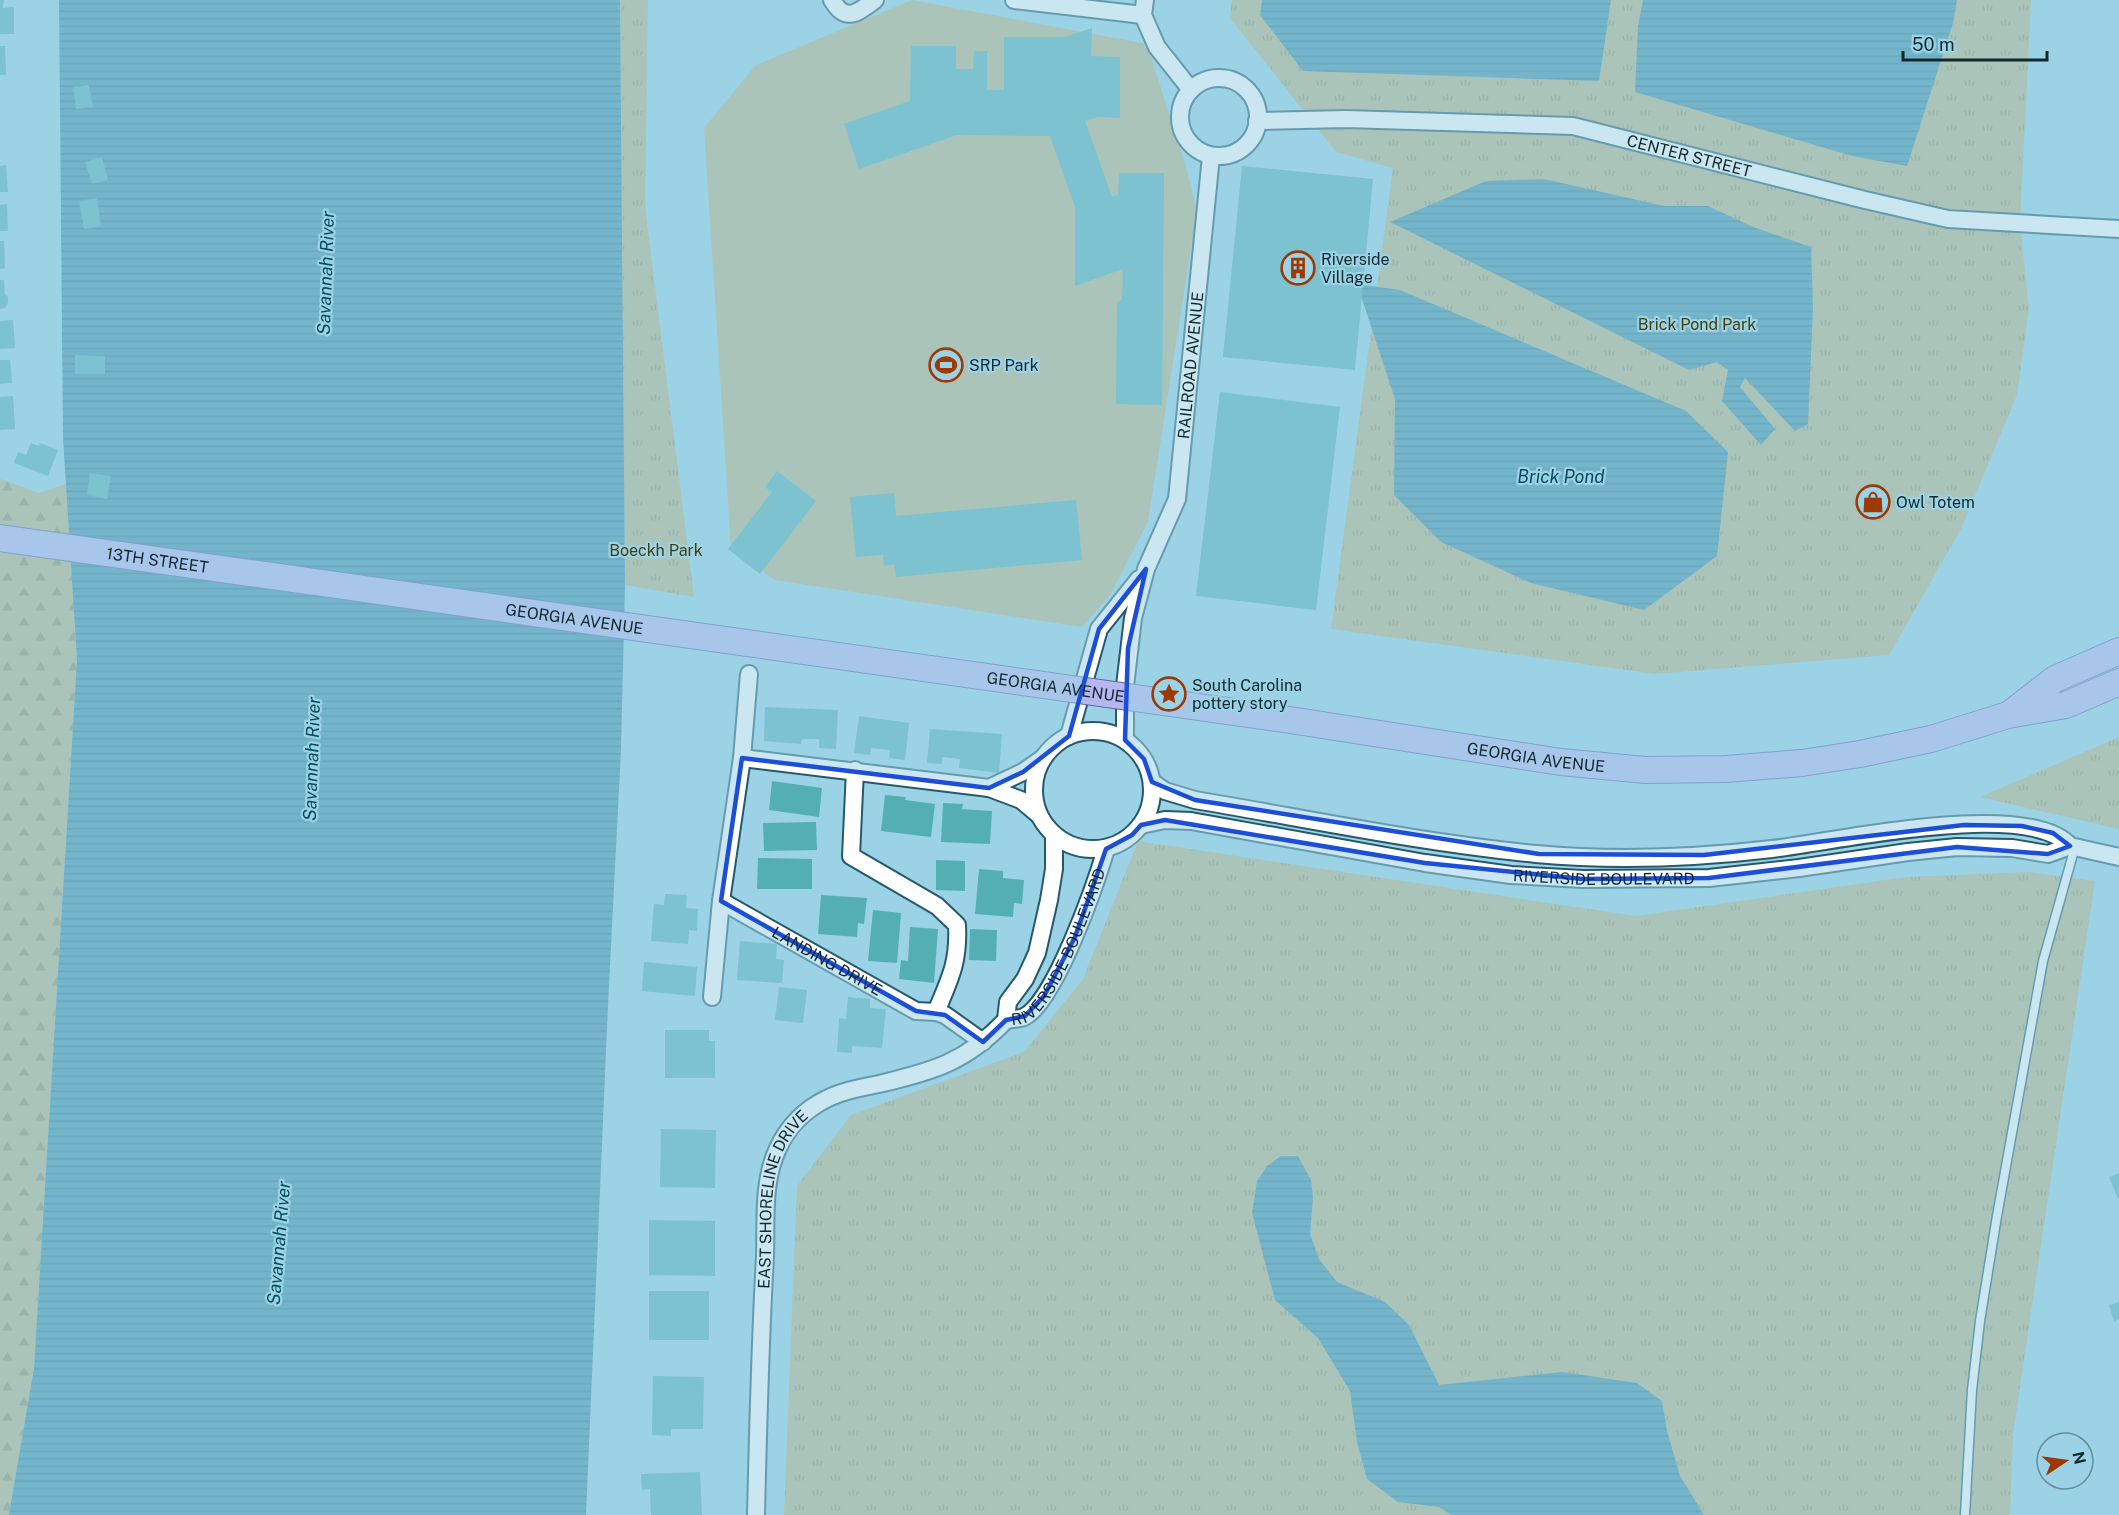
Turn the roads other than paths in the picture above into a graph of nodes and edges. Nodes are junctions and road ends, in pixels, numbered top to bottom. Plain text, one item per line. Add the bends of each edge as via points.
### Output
1 (832, 0) edge
2 (875, 0) edge
3 (1014, 0) edge
4 (1144, 8) edge
5 (1191, 90) junction
6 (1257, 121) junction
7 (1211, 156) junction
8 (2119, 229) edge
9 (0, 538) edge
10 (1146, 569) junction
11 (315, 582) joint
12 (2119, 651) edge
13 (749, 674) dead end
14 (2119, 682) edge
15 (2008, 715) junction
16 (1069, 736) junction
17 (1125, 740) junction
18 (742, 758) junction
19 (1043, 758) junction
20 (855, 770) junction
21 (1152, 782) junction
22 (989, 788) junction
23 (1039, 815) junction
24 (1141, 825) junction
25 (1054, 835) junction
26 (2073, 846) junction
27 (1106, 849) junction
28 (2119, 857) edge
29 (721, 901) junction
30 (712, 997) dead end
31 (936, 1012) junction
32 (1006, 1020) junction
33 (983, 1042) junction
34 (756, 1515) edge
35 (1965, 1515) edge

1 - 2 street via 842,12 850,14 858,13
3 - 4 street
4 - 5 street via 1157,47
5 - 6 street via 1208,80 1233,81 1252,97
5 - 7 street via 1182,105 1182,131 1199,151
6 - 7 street via 1251,139 1237,152
6 - 8 street, CENTER STREET via 1346,119 1574,126 1948,219
7 - 10 street, RAILROAD AVENUE via 1177,498
9 - 11 main road, 13TH STREET
10 - 16 street, RAILROAD AVENUE via 1099,629
10 - 17 street, RAILROAD AVENUE via 1128,648
11 - 15 main road, GEORGIA AVENUE, bridge via 1561,762 1645,770 1802,763 1930,739
12 - 15 main road, GEORGIA AVENUE via 2055,679
13 - 18 street
14 - 15 main road, GEORGIA AVENUE via 2066,705
16 - 17 street via 1099,731
16 - 19 street
17 - 21 street via 1144,759
18 - 20 street
18 - 29 street
19 - 22 street
19 - 23 street via 1034,787
20 - 22 street
20 - 31 street via 851,856 937,906 957,925 955,966
21 - 24 street via 1147,816
21 - 26 street, RIVERSIDE BOULEVARD via 1165,791 1195,800 1471,847 1539,854 1704,855 1964,825 2022,826 2053,833
22 - 23 street via 1021,800
23 - 25 street
24 - 26 street, RIVERSIDE BOULEVARD via 1165,820 1191,821 1425,863 1583,879 1709,878 1957,847 2012,848 2048,854
24 - 27 street via 1132,835
25 - 27 street via 1085,849
25 - 32 street, RIVERSIDE BOULEVARD via 1053,879 1037,953 1008,1002
26 - 28 street, RIVERSIDE BOULEVARD
26 - 35 lane via 2043,961 1993,1240 1972,1390
27 - 32 street, RIVERSIDE BOULEVARD via 1075,937 1056,976 1025,1016
29 - 30 street
29 - 31 street, LANDING DRIVE via 916,1011
31 - 33 street, LANDING DRIVE
32 - 33 street, EAST SHORELINE DRIVE
33 - 34 street, EAST SHORELINE DRIVE via 934,1070 833,1095 803,1114 780,1142 769,1175

